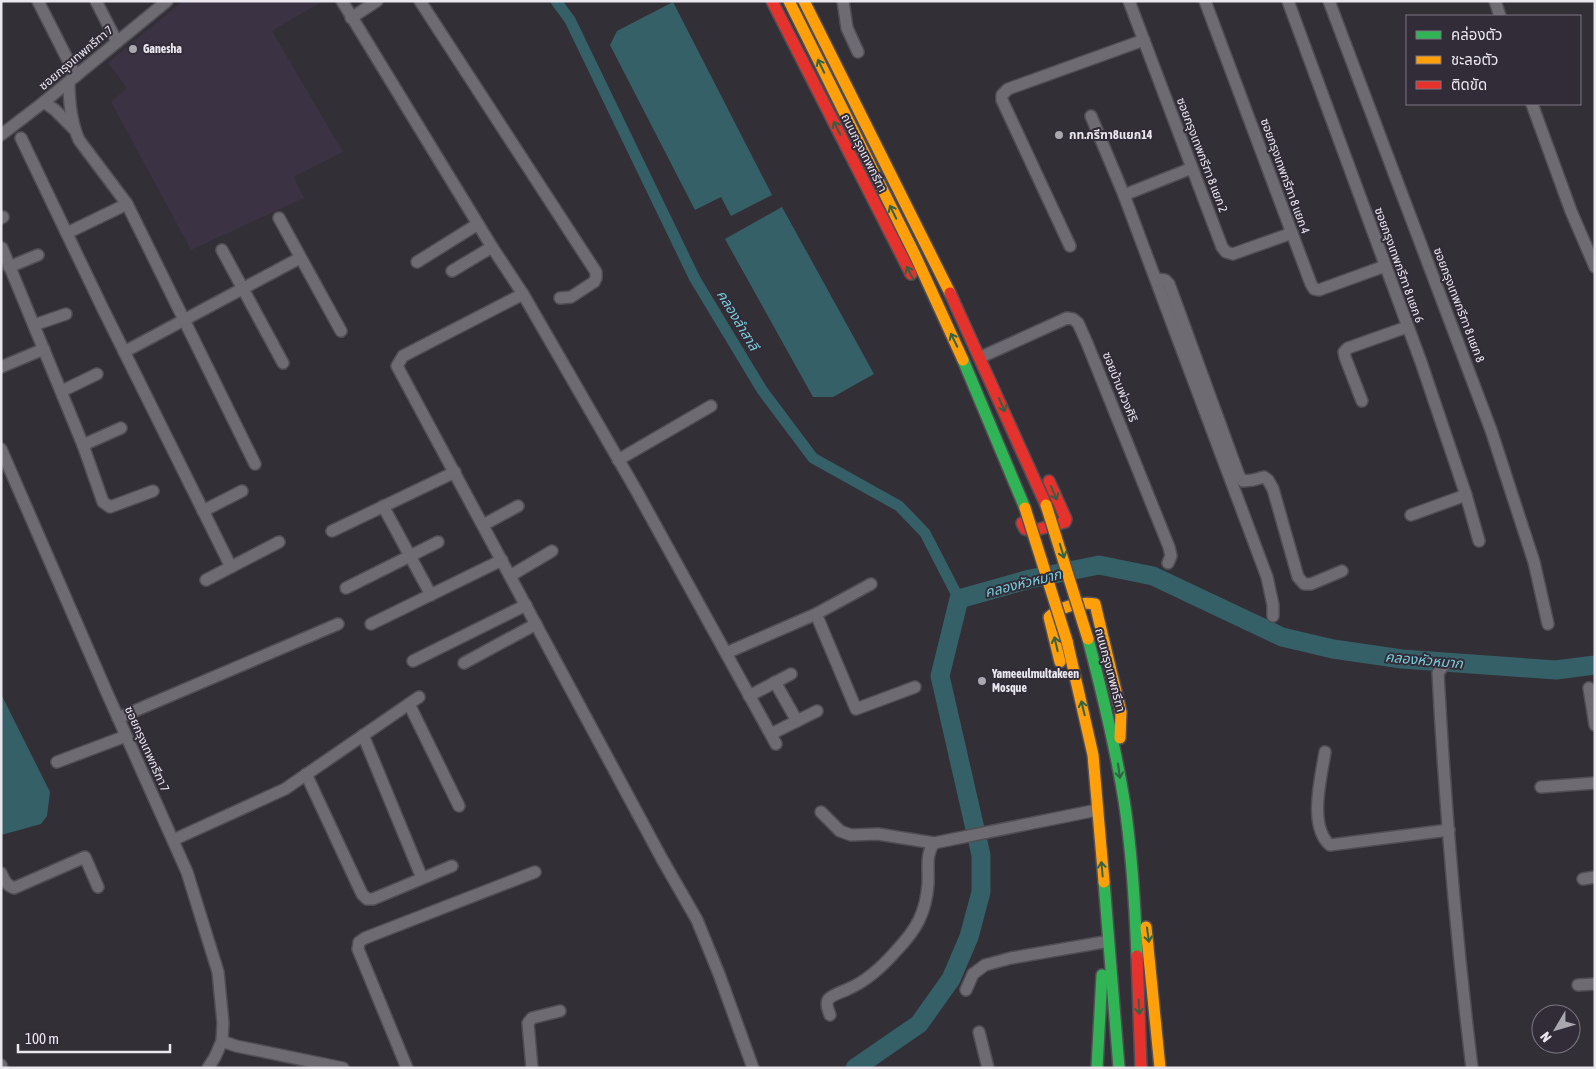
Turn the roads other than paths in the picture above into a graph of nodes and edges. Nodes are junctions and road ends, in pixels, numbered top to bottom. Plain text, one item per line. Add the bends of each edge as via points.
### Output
1 (38, 1) edge
2 (96, 1) edge
3 (167, 1) edge
4 (342, 1) edge
5 (377, 1) edge
6 (420, 1) edge
7 (772, 1) edge
8 (789, 1) edge
9 (804, 1) edge
10 (816, 1) edge
11 (843, 1) edge
12 (1129, 1) edge
13 (1206, 1) edge
14 (1288, 1) edge
15 (1329, 1) edge
16 (1495, 1) edge
17 (1500, 15) edge
18 (351, 18) junction
19 (1144, 40) junction
20 (117, 42) junction
21 (858, 52) dead end
22 (73, 79) junction
23 (44, 102) junction
24 (1532, 105) edge
25 (1092, 116) dead end
26 (74, 129) junction
27 (1, 135) edge
28 (21, 138) dead end
29 (1192, 168) junction
30 (1124, 195) junction
31 (127, 204) junction
32 (279, 218) dead end
33 (478, 224) junction
34 (67, 233) junction
35 (1292, 233) junction
36 (1070, 246) dead end
37 (492, 247) junction
38 (2, 248) edge
39 (222, 250) dead end
40 (38, 255) dead end
41 (300, 258) junction
42 (417, 262) dead end
43 (1385, 266) junction
44 (1595, 266) edge
45 (9, 267) junction
46 (452, 271) dead end
47 (1156, 279) junction
48 (243, 288) junction
49 (523, 294) junction
50 (560, 298) dead end
51 (955, 303) junction
52 (939, 310) junction
53 (66, 314) dead end
54 (185, 320) junction
55 (34, 325) junction
56 (1408, 328) junction
57 (341, 331) dead end
58 (44, 349) junction
59 (124, 352) junction
60 (982, 359) junction
61 (283, 363) dead end
62 (1, 368) edge
63 (997, 368) dead end
64 (968, 370) junction
65 (97, 374) dead end
66 (62, 391) junction
67 (1362, 401) dead end
68 (711, 406) dead end
69 (121, 428) dead end
70 (83, 445) junction
71 (1, 448) edge
72 (618, 460) junction
73 (255, 464) dead end
74 (455, 472) junction
75 (1046, 474) dead end
76 (153, 491) dead end
77 (242, 491) dead end
78 (1466, 495) junction
79 (383, 506) junction
80 (518, 506) dead end
81 (203, 511) junction
82 (1411, 515) dead end
83 (483, 524) junction
84 (332, 530) dead end
85 (1479, 541) dead end
86 (279, 542) dead end
87 (438, 542) dead end
88 (552, 551) dead end
89 (410, 556) junction
90 (502, 560) junction
91 (1168, 563) dead end
92 (231, 567) junction
93 (1342, 571) dead end
94 (510, 576) junction
95 (206, 580) dead end
96 (871, 584) dead end
97 (346, 588) dead end
98 (432, 595) junction
99 (526, 605) junction
100 (816, 614) junction
101 (1273, 616) dead end
102 (338, 624) dead end
103 (371, 624) dead end
104 (536, 624) junction
105 (1548, 624) dead end
106 (726, 653) junction
107 (413, 661) dead end
108 (464, 662) dead end
109 (1444, 665) dead end
110 (791, 674) dead end
111 (775, 682) junction
112 (915, 687) dead end
113 (1589, 688) dead end
114 (749, 696) junction
115 (817, 711) dead end
116 (118, 718) junction
117 (797, 721) junction
118 (1595, 725) edge
119 (363, 735) junction
120 (126, 736) junction
121 (1115, 746) junction
122 (1325, 752) dead end
123 (1093, 755) junction
124 (57, 762) dead end
125 (306, 774) junction
126 (1595, 782) edge
127 (1541, 787) dead end
128 (458, 806) dead end
129 (1097, 810) junction
130 (821, 812) dead end
131 (1449, 830) junction
132 (173, 840) junction
133 (934, 843) junction
134 (1131, 853) junction
135 (452, 866) dead end
136 (535, 872) dead end
137 (1, 873) edge
138 (422, 878) junction
139 (98, 887) dead end
140 (1106, 917) junction
141 (1104, 942) junction
142 (1595, 984) edge
143 (1578, 985) dead end
144 (966, 990) dead end
145 (560, 1011) dead end
146 (830, 1015) dead end
147 (979, 1032) dead end
148 (222, 1041) junction
149 (208, 1068) edge
150 (343, 1068) edge
151 (407, 1068) edge
152 (532, 1068) edge
153 (754, 1068) edge
154 (988, 1068) edge
155 (1097, 1068) edge
156 (1119, 1068) edge
157 (1141, 1068) edge
158 (1160, 1068) edge
159 (1472, 1068) edge

1 - 22 street
2 - 20 street
3 - 20 street, ซอยกรุงเทพกรีฑา 7
4 - 18 street
5 - 18 street
6 - 50 street via 596,272 594,282 571,297
52 -> 7 main road, ถนนกรุงเทพกรีฑา via 925,302
52 -> 8 main road, ถนนกรุงเทพกรีฑา
9 - 51 main road, ถนนกรุงเทพกรีฑา
10 - 51 main road, ถนนกรุงเทพกรีฑา via 955,284
11 - 21 street via 847,28
12 - 19 street, ซอยกรุงเทพกรีฑา 8 แยก 2
13 - 35 street, ซอยกรุงเทพกรีฑา 8 แยก 4
14 - 43 street, ซอยกรุงเทพกรีฑา 8 แยก 6
15 - 105 street, ซอยกรุงเทพกรีฑา 8 แยก 8 via 1491,430 1534,562
16 - 17 street
18 - 33 street
19 - 29 street, ซอยกรุงเทพกรีฑา 8 แยก 2
19 - 36 street via 1008,89 1002,95
20 - 22 street, ซอยกรุงเทพกรีฑา 7
22 - 23 street, ซอยกรุงเทพกรีฑา 7
22 - 26 street via 69,99
23 - 26 street
23 - 27 street, ซอยกรุงเทพกรีฑา 7
24 - 44 street
25 - 30 street
26 - 31 street
28 - 34 street
29 - 30 street
29 - 35 street, ซอยกรุงเทพกรีฑา 8 แยก 2 via 1226,252 1233,254
30 - 47 street
31 - 34 street
31 - 54 street
32 - 41 street
33 - 37 street
33 - 42 street
34 - 59 street
35 - 43 street, ซอยกรุงเทพกรีฑา 8 แยก 4 via 1314,289
37 - 46 street
37 - 49 street
38 - 45 street
39 - 48 street
40 - 45 street
41 - 48 street
41 - 57 street
43 - 56 street, ซอยกรุงเทพกรีฑา 8 แยก 6
45 - 55 street
47 - 93 street via 1169,284 1239,476 1243,481 1264,477 1273,489 1298,577 1304,584 1311,584
47 - 101 street via 1267,577
48 - 54 street
48 - 61 street
49 - 72 street
49 - 74 street via 403,356 397,366
51 - 60 main road, ถนนกรุงเทพกรีฑา
64 -> 52 main road, ถนนกรุงเทพกรีฑา
53 - 55 street
54 - 59 street
54 - 73 street
55 - 58 street
56 - 67 street via 1344,352
56 - 78 street, ซอยกรุงเทพกรีฑา 8 แยก 6
58 - 62 street
58 - 66 street
59 - 81 street
60 - 63 main road
60 - 91 street, ซอยบ้านพ่วงศิริ via 1067,318 1078,323 1169,547 1171,556
60 -> 121 main road, ถนนกรุงเทพกรีฑา, bridge via 1046,504 1088,638
75 -> 64 main road via 1065,522 1025,530 965,390
123 -> 64 main road, ถนนกรุงเทพกรีฑา, bridge via 1067,641 1025,508
65 - 66 street
66 - 70 street
68 - 72 street
69 - 70 street
70 - 76 street via 106,506
71 - 116 street, ซอยกรุงเทพกรีฑา 7
72 - 106 street
74 - 79 street
74 - 83 street
77 - 81 street
78 - 82 street
78 - 85 street, ซอยกรุงเทพกรีฑา 8 แยก 6
79 - 84 street
79 - 89 street
80 - 83 street
81 - 92 street
83 - 90 street
86 - 92 street
87 - 89 street
88 - 94 street
89 - 97 street
89 - 98 street
90 - 94 street
90 - 98 street
92 - 95 street
94 - 99 street
96 - 100 street
98 - 103 street
99 - 104 street
99 - 107 street
100 - 106 street
100 - 112 street via 856,709
102 - 116 street
104 - 108 street
104 - 153 street via 697,920
106 - 114 street
109 - 131 street via 1438,673
110 - 111 street
111 - 114 street
111 - 117 street
113 - 118 street
114 - 117 street via 773,739
115 - 117 street
116 - 120 street, ซอยกรุงเทพกรีฑา 7
119 - 125 street
119 - 128 street via 414,700
119 - 138 street
120 - 124 street
120 - 132 street, ซอยกรุงเทพกรีฑา 7
123 -> 121 main road via 1082,745 1076,728 1050,617 1055,612 1088,602 1097,608 1121,712 1121,736
121 -> 134 main road, ถนนกรุงเทพกรีฑา
122 - 131 street via 1317,800 1320,833 1330,845
123 - 129 main road, ถนนกรุงเทพกรีฑา
125 - 132 street via 285,789
125 - 138 street via 367,899
126 - 127 street
129 - 133 street
140 -> 129 main road, ถนนกรุงเทพกรีฑา
130 - 133 street via 840,831 851,835 887,835
131 - 159 street
132 - 148 street, ซอยกรุงเทพกรีฑา 7 via 187,872 218,972
133 - 146 street via 929,849 926,905 919,922 881,967 828,1001
134 -> 157 main road, ถนนกรุงเทพกรีฑา
134 -> 158 main road via 1147,933
135 - 138 street
136 - 151 street via 359,942 358,949
137 - 139 street via 5,882 14,888 86,857
140 - 141 main road
140 - 156 main road, ถนนกรุงเทพกรีฑา
141 - 144 street via 985,965 973,974
141 - 155 main road
142 - 143 street
145 - 152 street via 532,1018 528,1023
147 - 154 street
148 - 149 street, ซอยกรุงเทพกรีฑา 7
148 - 150 street

